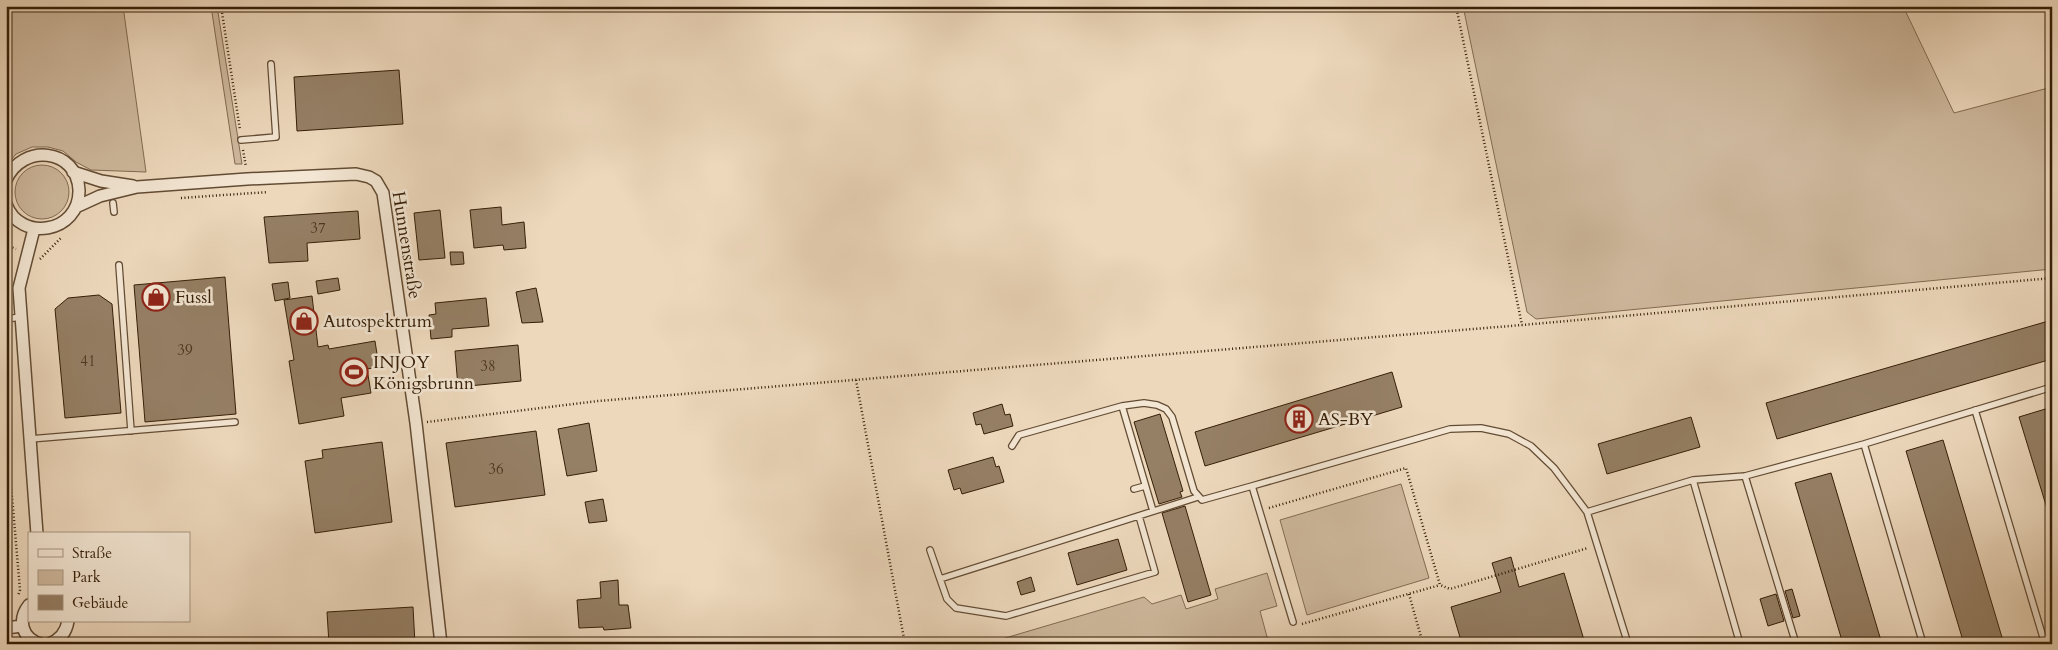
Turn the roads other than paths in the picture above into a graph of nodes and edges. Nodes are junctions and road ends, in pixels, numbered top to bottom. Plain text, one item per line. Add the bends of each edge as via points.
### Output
1 (271, 64) dead end
2 (241, 140) road end
3 (73, 172) junction
4 (7, 177) edge
5 (137, 186) junction
6 (113, 203) dead end
7 (6, 204) edge
8 (76, 207) junction
9 (6, 212) edge
10 (114, 212) dead end
11 (17, 220) junction
12 (34, 229) junction
13 (119, 265) dead end
14 (21, 317) junction
15 (6, 319) edge
16 (2052, 387) edge
17 (1122, 406) junction
18 (1975, 410) junction
19 (235, 422) dead end
20 (131, 431) junction
21 (30, 440) junction
22 (1864, 444) junction
23 (1012, 446) dead end
24 (1745, 476) junction
25 (1693, 480) junction
26 (1145, 486) junction
27 (1252, 486) junction
28 (1134, 489) dead end
29 (1198, 497) junction
30 (1153, 512) junction
31 (1587, 512) junction
32 (1139, 516) junction
33 (37, 532) edge
34 (930, 550) dead end
35 (940, 579) junction
36 (28, 607) edge
37 (68, 622) edge
38 (1293, 622) dead end
39 (22, 626) junction
40 (6, 628) edge
41 (41, 644) edge
42 (49, 644) edge
43 (441, 644) edge
44 (1628, 644) edge
45 (1740, 644) edge
46 (1796, 644) edge
47 (1923, 644) edge
48 (2045, 644) edge

1 - 2 lane via 276,137
3 - 4 street, Hunnenstraße via 61,160 45,154 20,161
3 - 5 street, Hunnenstraße via 101,181
3 - 8 street via 79,189
5 - 8 street, Hunnenstraße via 100,196
5 - 43 street, Hunnenstraße via 356,174 369,177 379,185 385,202 416,423
6 - 10 lane
7 - 11 street
8 - 12 street, Hunnenstraße via 59,225
9 - 11 street
11 - 12 street
12 - 14 street via 19,288
13 - 20 lane
14 - 15 lane
14 - 21 street
16 - 18 lane
17 - 23 lane via 1019,435
17 - 26 lane
17 - 29 lane via 1144,403 1166,409 1172,417
18 - 22 lane
18 - 48 lane
19 - 20 lane
20 - 21 lane
21 - 33 street
22 - 24 lane
22 - 47 lane
24 - 25 lane
24 - 46 lane
25 - 31 lane
25 - 45 lane
26 - 28 lane
26 - 30 lane
27 - 29 lane via 1202,500
27 - 31 lane via 1450,429 1481,428 1508,434 1531,446 1554,468
27 - 38 lane
29 - 30 lane
30 - 32 lane
31 - 44 lane
32 - 35 lane
32 - 35 lane via 1155,572 1006,616 956,608 948,599
34 - 35 lane
36 - 39 street
37 - 42 street via 63,635
39 - 40 street
39 - 41 street via 30,638

